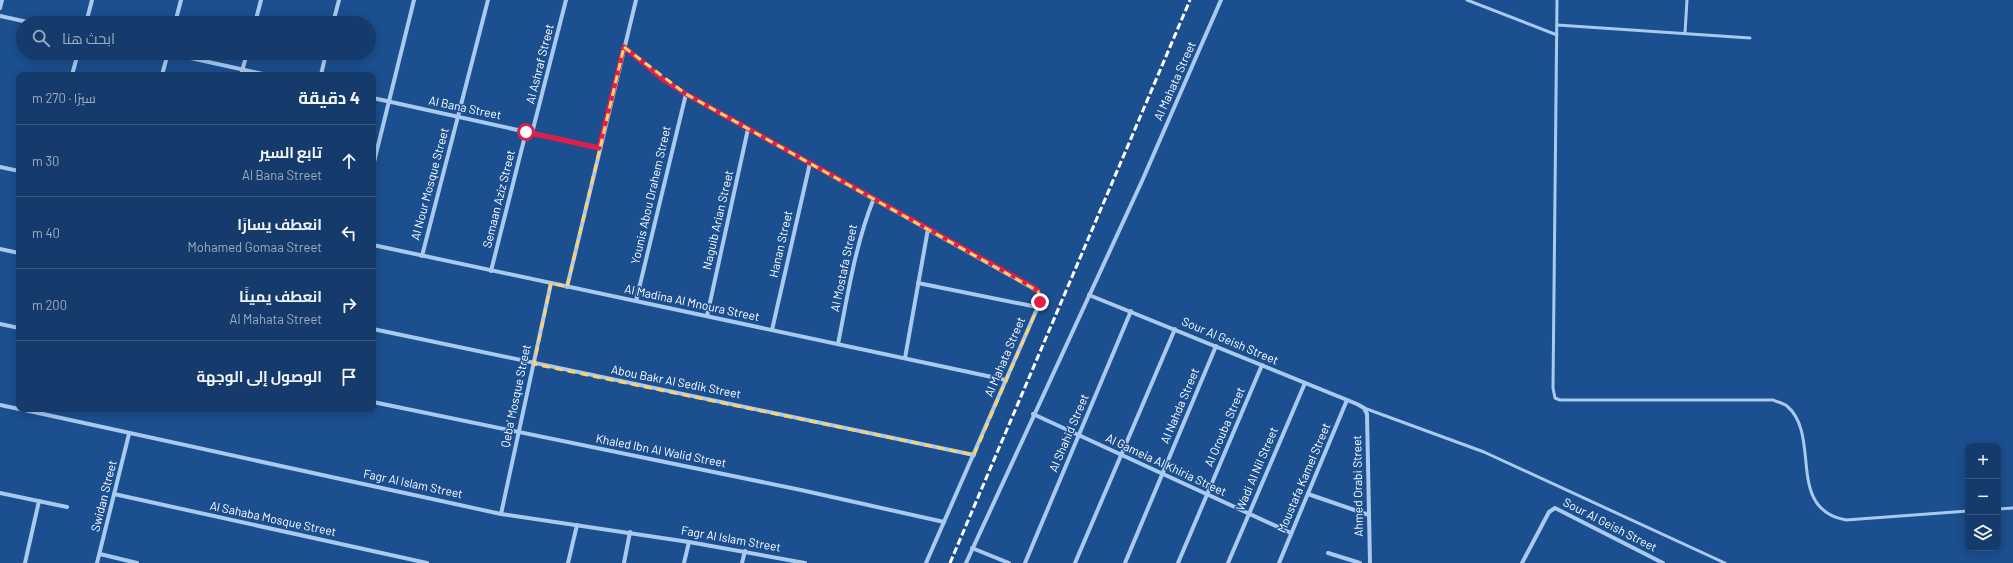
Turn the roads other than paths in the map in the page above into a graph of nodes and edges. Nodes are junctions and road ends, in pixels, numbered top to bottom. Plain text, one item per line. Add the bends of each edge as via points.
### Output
1 (2, 0) edge
2 (92, 0) edge
3 (181, 0) edge
4 (261, 0) edge
5 (339, 0) edge
6 (414, 0) edge
7 (488, 0) edge
8 (566, 0) edge
9 (636, 0) edge
10 (1221, 0) edge
11 (1467, 0) edge
12 (1557, 0) edge
13 (1687, 0) edge
14 (0, 8) edge
15 (0, 16) edge
16 (88, 16) edge
17 (177, 16) edge
18 (257, 16) edge
19 (335, 16) edge
20 (16, 20) edge
21 (1557, 25) junction
22 (1685, 34) junction
23 (1557, 35) junction
24 (1750, 38) dead end
25 (624, 47) junction
26 (76, 60) edge
27 (166, 60) edge
28 (199, 60) edge
29 (245, 60) edge
30 (324, 60) edge
31 (243, 70) junction
32 (73, 72) edge
33 (163, 72) edge
34 (253, 72) edge
35 (322, 72) edge
36 (686, 94) junction
37 (376, 99) edge
38 (389, 102) junction
39 (458, 117) junction
40 (748, 129) junction
41 (526, 132) junction
42 (532, 133) junction
43 (599, 148) junction
44 (376, 154) edge
45 (810, 163) junction
46 (0, 167) edge
47 (16, 170) edge
48 (874, 198) junction
49 (928, 229) junction
50 (376, 246) edge
51 (0, 249) edge
52 (16, 252) edge
53 (422, 256) junction
54 (491, 271) junction
55 (551, 283) junction
56 (918, 283) junction
57 (567, 287) junction
58 (1088, 295) junction
59 (636, 301) junction
60 (1037, 307) junction
61 (1132, 311) junction
62 (707, 316) junction
63 (0, 324) edge
64 (16, 327) edge
65 (1175, 329) junction
66 (376, 330) edge
67 (772, 330) junction
68 (838, 344) junction
69 (1216, 346) junction
70 (905, 358) junction
71 (534, 364) junction
72 (1262, 365) junction
73 (1006, 380) junction
74 (1305, 383) junction
75 (1347, 400) junction
76 (376, 403) edge
77 (0, 404) edge
78 (16, 408) edge
79 (1364, 408) junction
80 (32, 412) edge
81 (1033, 414) junction
82 (518, 433) junction
83 (129, 434) junction
84 (1079, 436) junction
85 (974, 455) junction
86 (1121, 455) junction
87 (1162, 474) junction
88 (0, 492) edge
89 (114, 494) junction
90 (1207, 494) junction
91 (1308, 494) junction
92 (39, 501) junction
93 (66, 507) dead end
94 (2013, 508) edge
95 (2001, 509) edge
96 (1965, 511) edge
97 (501, 514) junction
98 (1249, 514) junction
99 (1369, 515) junction
100 (944, 522) junction
101 (577, 525) junction
102 (630, 532) junction
103 (1291, 533) junction
104 (689, 542) junction
105 (972, 548) junction
106 (745, 551) junction
107 (1328, 553) dead end
108 (100, 554) junction
109 (1657, 561) edge
110 (25, 563) edge
111 (97, 563) edge
112 (137, 563) edge
113 (426, 563) edge
114 (568, 563) edge
115 (624, 563) edge
116 (684, 563) edge
117 (742, 563) edge
118 (805, 563) edge
119 (926, 563) edge
120 (966, 563) edge
121 (1009, 563) edge
122 (1025, 563) edge
123 (1075, 563) edge
124 (1125, 563) edge
125 (1178, 563) edge
126 (1228, 563) edge
127 (1278, 563) edge
128 (1360, 563) edge
129 (1370, 563) edge
130 (1522, 563) edge
131 (1664, 563) edge
132 (1726, 563) edge

1 - 14 street
2 - 16 street
3 - 17 street
4 - 18 street
5 - 19 street
6 - 38 street
7 - 39 street, Al Nour Mosque Street
8 - 42 street, Al Ashraf Street
9 - 25 street
10 - 58 street, Al Mahata Street via 1142,181
11 - 23 lane
12 - 21 lane
13 - 22 lane
15 - 20 street
21 - 22 lane
21 - 23 lane
22 - 24 lane
23 - 96 lane via 1553,388 1555,398 1773,400 1786,404 1796,415 1816,503 1834,518 1846,520
25 - 36 street, Al Mahata Street via 664,80
25 - 43 street
26 - 32 street
27 - 33 street
28 - 31 street
29 - 31 street
30 - 35 street
31 - 34 street
36 - 40 street, Al Mahata Street
36 - 59 street, Younis Abou Drahem Street
37 - 38 street, Al Bana Street
38 - 39 street, Al Bana Street
38 - 44 street
39 - 41 street, Al Bana Street
39 - 53 street, Al Nour Mosque Street
40 - 45 street, Al Mahata Street
40 - 62 street, Naguib Arian Street
41 - 42 street, Al Bana Street
41 - 54 street, Semaan Aziz Street
42 - 43 street, Al Bana Street
43 - 57 street
45 - 48 street, Al Mahata Street
45 - 67 street, Hanan Street
46 - 47 street
48 - 49 street, Al Mahata Street
48 - 68 street, Al Mostafa Street via 856,252
49 - 56 street
49 - 60 street, Al Mahata Street via 1038,291 1040,295
50 - 53 street, Al Madina Al Mnoura Street
51 - 52 street
53 - 54 street, Al Madina Al Mnoura Street
54 - 55 street, Al Madina Al Mnoura Street
55 - 57 street, Al Madina Al Mnoura Street
55 - 71 street, Qeba' Mosque Street
56 - 60 street
56 - 70 street
57 - 59 street, Al Madina Al Mnoura Street
58 - 61 street, Sour Al Geish Street
58 - 81 street, Al Mahata Street
59 - 62 street, Al Madina Al Mnoura Street
60 - 73 street, Al Mahata Street
61 - 65 street, Sour Al Geish Street
61 - 84 street, Al Shahid Street
62 - 67 street, Al Madina Al Mnoura Street
63 - 64 street
65 - 69 street, Sour Al Geish Street
65 - 86 street
66 - 71 street, Abou Bakr Al Sedik Street
67 - 68 street, Al Madina Al Mnoura Street
68 - 70 street, Al Madina Al Mnoura Street
69 - 72 street, Sour Al Geish Street
69 - 87 street, Al Nahda Street
70 - 73 street, Al Madina Al Mnoura Street
71 - 82 street, Qeba' Mosque Street
71 - 85 street, Abou Bakr Al Sedik Street
72 - 74 street, Sour Al Geish Street
72 - 90 street, Al Orouba Street
73 - 85 street, Al Mahata Street
74 - 75 street, Sour Al Geish Street
74 - 98 street, Wadi Al Nil Street
75 - 79 street, Sour Al Geish Street
75 - 91 street, Moustafa Kamel Street
76 - 82 street, Khaled Ibn Al Walid Street
77 - 78 street, Fagr Al Islam Street
79 - 99 street, Ahmed Orabi Street via 1367,414
79 - 132 lane via 1484,452
80 - 83 street, Fagr Al Islam Street
81 - 84 street, Al Gameia Al Khiria Street
81 - 105 street, Al Mahata Street
82 - 97 street, Qeba' Mosque Street
82 - 100 street, Khaled Ibn Al Walid Street via 801,490
83 - 89 street, Swidan Street
83 - 97 street, Fagr Al Islam Street
84 - 86 street, Al Gameia Al Khiria Street
84 - 122 street, Al Shahid Street
85 - 100 street, Al Mahata Street
86 - 87 street, Al Gameia Al Khiria Street
86 - 123 street
87 - 90 street, Al Gameia Al Khiria Street
87 - 124 street, Al Nahda Street
88 - 92 street
89 - 108 street, Swidan Street
89 - 113 street, Al Sahaba Mosque Street
90 - 98 street, Al Gameia Al Khiria Street
90 - 125 street, Al Orouba Street
91 - 99 street
91 - 103 street, Moustafa Kamel Street
92 - 93 street
92 - 110 street
94 - 95 lane
97 - 101 street, Fagr Al Islam Street
98 - 103 street, Al Gameia Al Khiria Street
98 - 126 street, Wadi Al Nil Street
99 - 129 street, Ahmed Orabi Street
100 - 119 street, Al Mahata Street
101 - 102 street, Fagr Al Islam Street
101 - 114 street
102 - 104 street, Fagr Al Islam Street
102 - 115 street
103 - 127 street, Moustafa Kamel Street
104 - 106 street, Fagr Al Islam Street
104 - 116 street
105 - 120 street, Al Mahata Street
105 - 121 street
106 - 117 street
106 - 118 street, Fagr Al Islam Street
107 - 128 street
108 - 111 street, Swidan Street
108 - 112 street
109 - 130 street, Sour Al Geish Street via 1558,509 1549,512
109 - 131 street, Sour Al Geish Street

